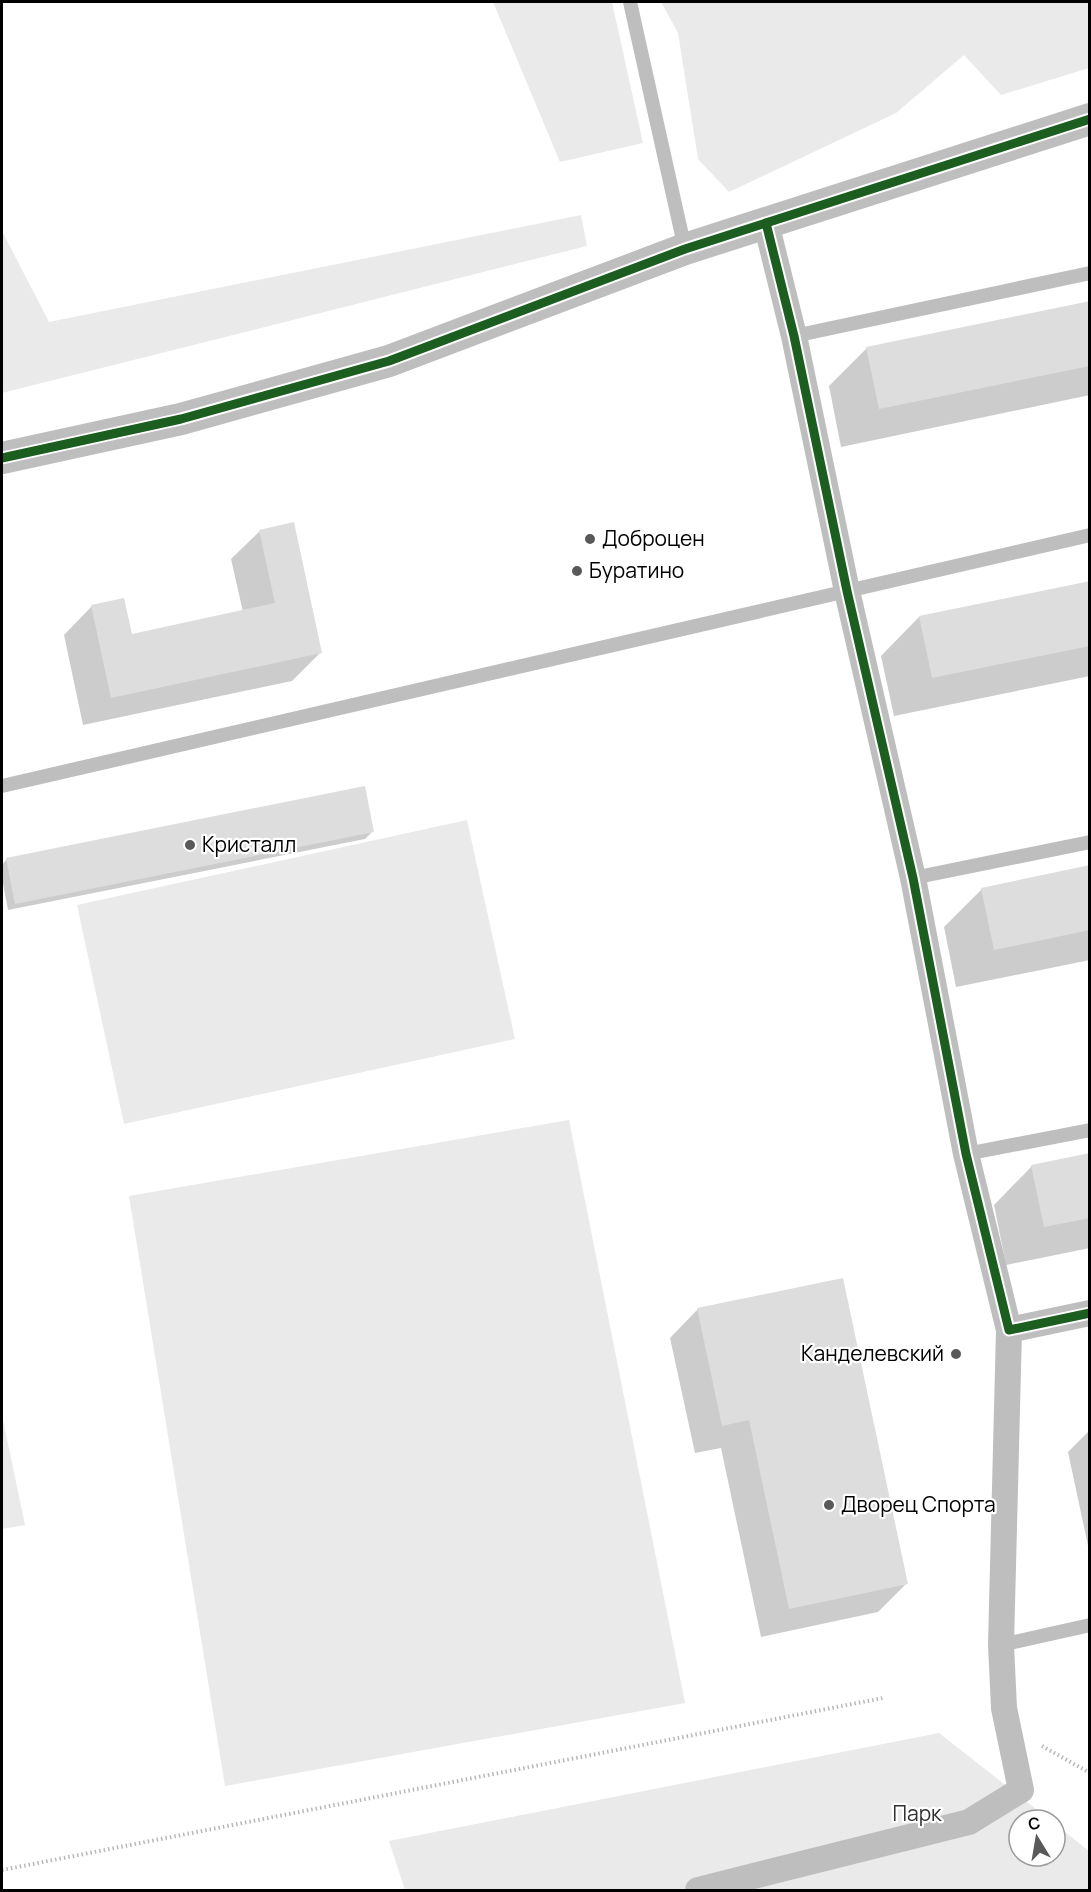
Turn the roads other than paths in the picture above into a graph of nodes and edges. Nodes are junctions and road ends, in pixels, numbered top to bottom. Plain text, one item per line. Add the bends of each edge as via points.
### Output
1 (630, 2) edge
2 (1089, 119) edge
3 (766, 223) junction
4 (686, 249) junction
5 (1089, 273) edge
6 (795, 336) junction
7 (2, 458) edge
8 (1089, 535) edge
9 (847, 591) junction
10 (2, 786) edge
11 (1089, 842) edge
12 (913, 878) junction
13 (1089, 1130) edge
14 (966, 1154) junction
15 (1089, 1313) edge
16 (1009, 1330) junction
17 (1089, 1625) edge
18 (1002, 1645) junction
19 (698, 1890) edge

1 - 4 lane
2 - 3 street
3 - 4 street
3 - 6 street
4 - 7 street via 389,361 181,419
5 - 6 lane
6 - 9 street
8 - 9 lane
9 - 10 lane
9 - 12 street
11 - 12 lane
12 - 14 street
13 - 14 lane
14 - 16 street
15 - 16 street
16 - 18 street
17 - 18 lane
18 - 19 street via 1004,1708 1021,1790 969,1822

